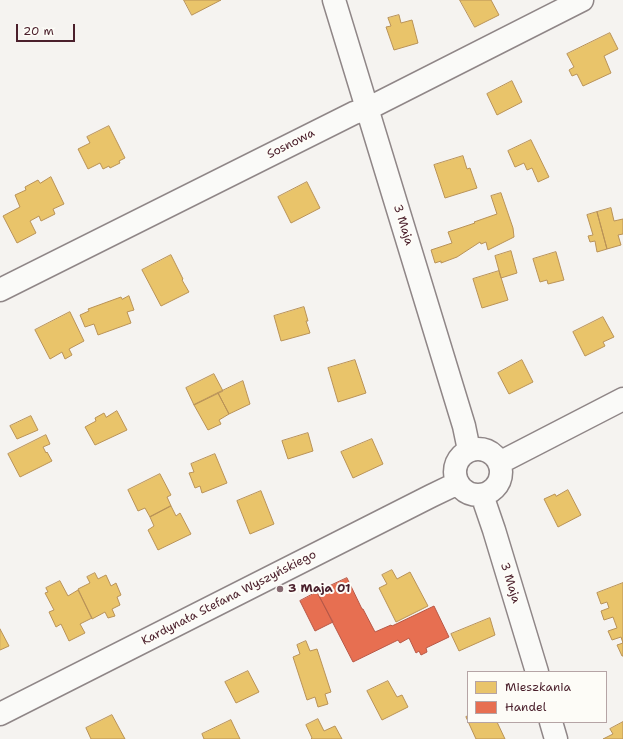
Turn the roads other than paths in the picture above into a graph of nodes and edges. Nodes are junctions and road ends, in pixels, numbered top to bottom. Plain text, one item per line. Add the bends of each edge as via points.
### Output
1 (334, 0) edge
2 (582, 0) edge
3 (367, 109) junction
4 (0, 290) edge
5 (623, 399) edge
6 (469, 450) junction
7 (500, 463) junction
8 (458, 483) junction
9 (482, 495) junction
10 (537, 671) edge
11 (0, 714) edge
12 (551, 723) edge
13 (556, 739) edge

1 - 3 street, 3 Maja
2 - 3 street, Sosnowa
3 - 4 street, Sosnowa via 354,113
3 - 6 street, 3 Maja via 464,426
5 - 7 street
6 - 7 street via 484,449 496,456
6 - 8 street via 463,454 456,466
7 - 9 street via 501,477 498,484
8 - 9 street via 466,491
8 - 11 street, Kardynała Stefana Wyszyńskiego
9 - 10 street, 3 Maja
12 - 13 street

